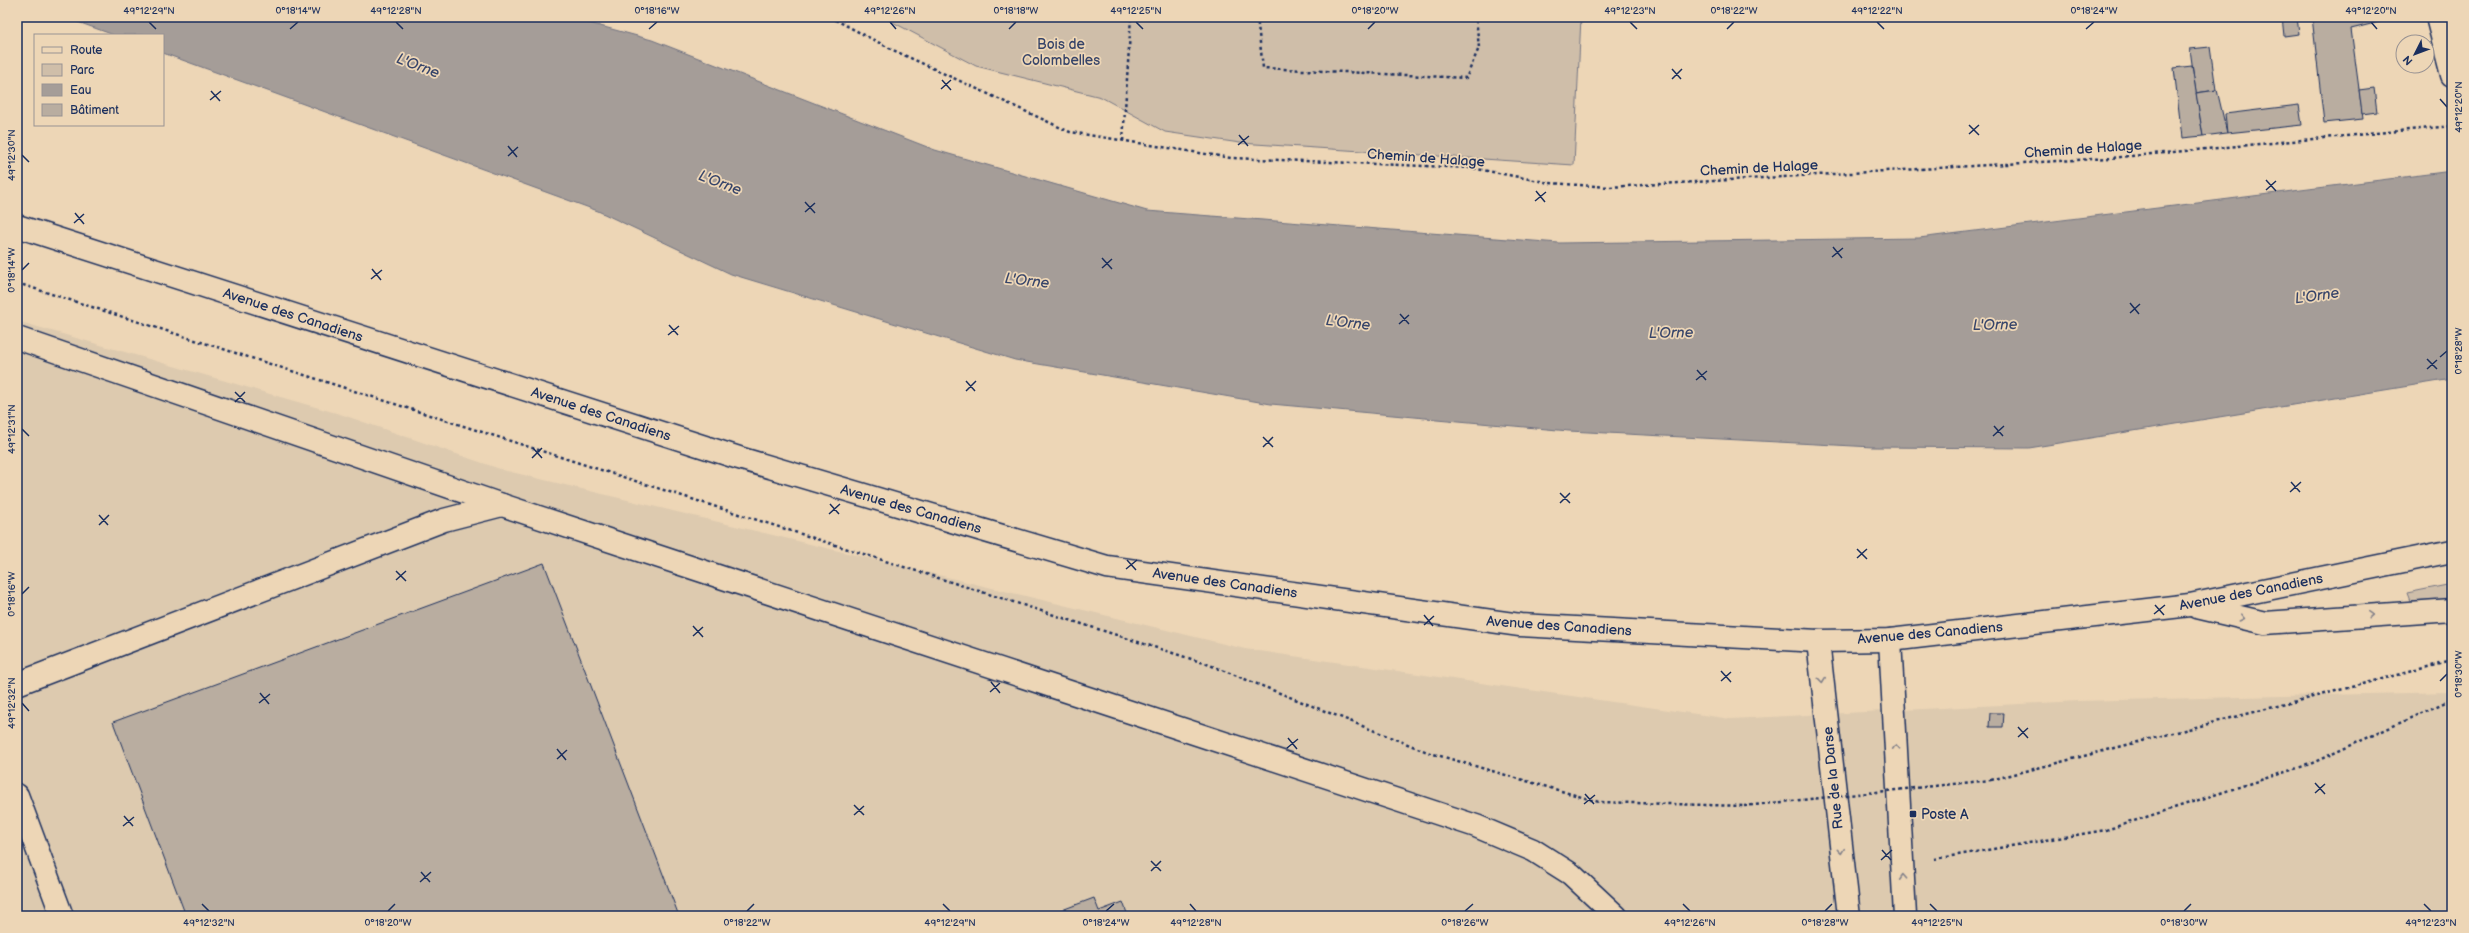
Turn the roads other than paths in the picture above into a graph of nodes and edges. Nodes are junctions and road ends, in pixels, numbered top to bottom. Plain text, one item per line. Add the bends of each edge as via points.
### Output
1 (2437, 17) edge
2 (2452, 75) edge
3 (17, 226) edge
4 (17, 338) edge
5 (502, 505) junction
6 (2452, 551) edge
7 (2190, 606) junction
8 (2452, 610) edge
9 (1890, 640) junction
10 (1818, 641) junction
11 (17, 684) edge
12 (17, 795) edge
13 (62, 916) edge
14 (1616, 916) edge
15 (1849, 916) edge
16 (1905, 916) edge

1 - 2 street
3 - 10 street, Avenue des Canadiens via 739,458 1108,567 1520,625
4 - 5 street
5 - 11 street via 444,520
5 - 14 street via 1476,826 1533,850 1571,874
6 - 7 street, Avenue des Canadiens
7 -> 8 street via 2265,623
7 - 9 street, Avenue des Canadiens
9 - 10 street, Avenue des Canadiens
16 -> 9 street
10 -> 15 street, Rue de la Darse
12 - 13 street

